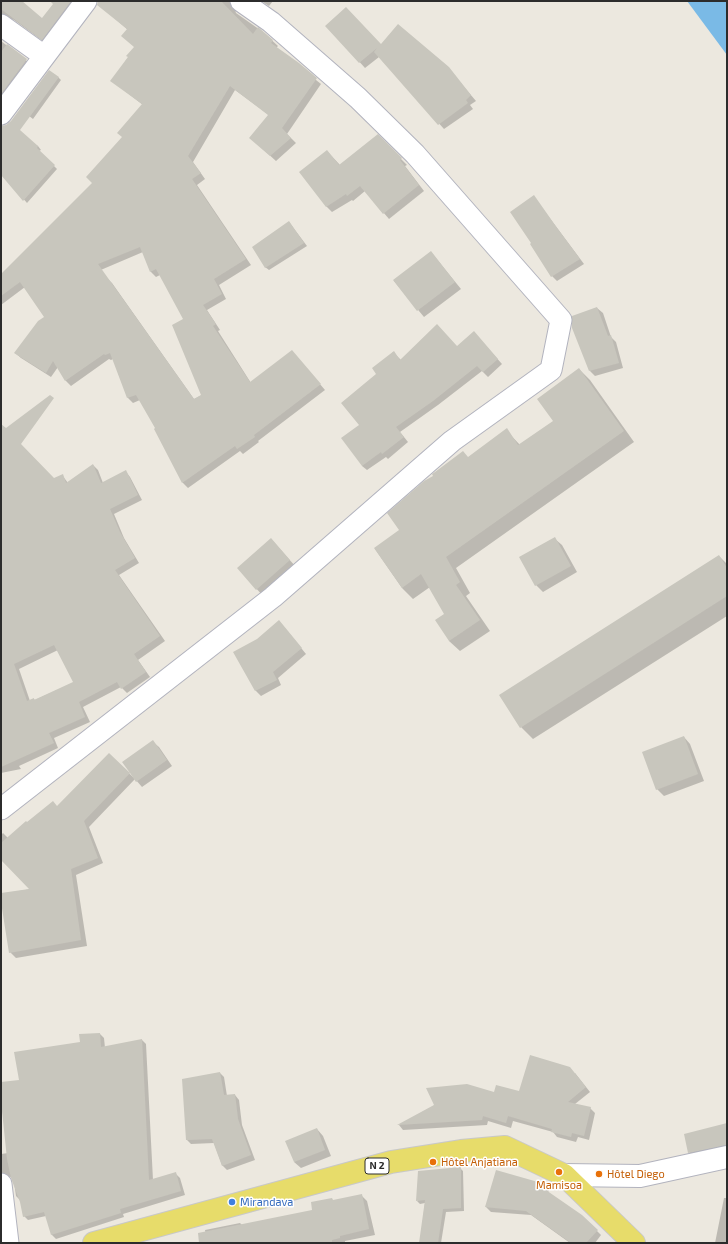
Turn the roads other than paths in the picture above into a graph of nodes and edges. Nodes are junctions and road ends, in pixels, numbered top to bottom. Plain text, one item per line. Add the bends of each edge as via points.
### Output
1 (86, 1) edge
2 (241, 1) edge
3 (1, 24) edge
4 (44, 56) junction
5 (1, 114) edge
6 (1, 809) edge
7 (727, 1157) edge
8 (564, 1176) junction
9 (1, 1184) edge
10 (8, 1243) edge
11 (94, 1243) edge
12 (634, 1243) edge

1 - 4 street
2 - 6 street via 271,22 358,98 420,160 561,320 551,370 452,441 273,597
3 - 4 street
4 - 5 street
7 - 8 street via 640,1176
8 - 11 main road, N 2 via 506,1147 461,1151 391,1162
8 - 12 main road, N 2
9 - 10 street

